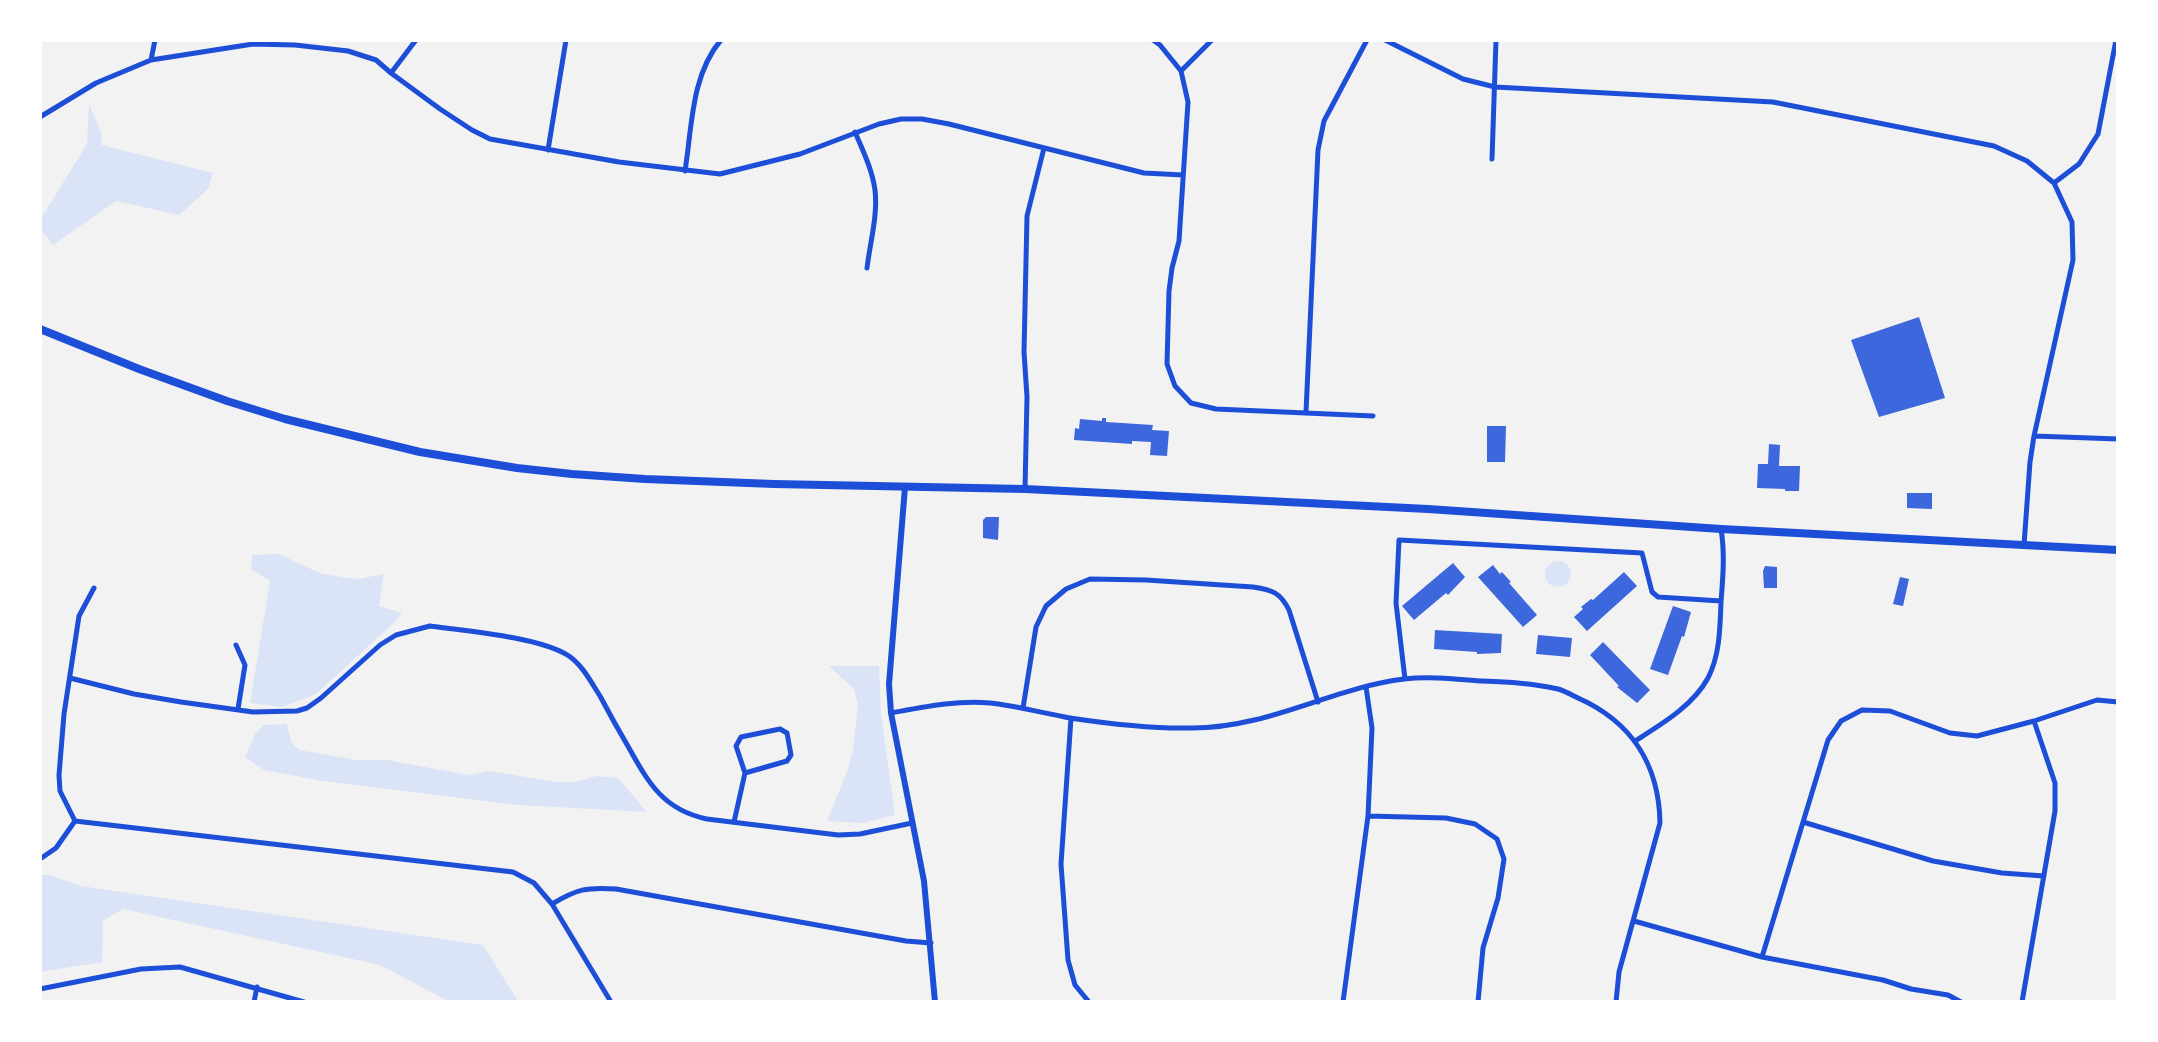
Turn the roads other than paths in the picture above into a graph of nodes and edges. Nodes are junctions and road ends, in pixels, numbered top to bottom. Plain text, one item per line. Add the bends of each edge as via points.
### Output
1 (155, 40) edge
2 (416, 40) edge
3 (566, 40) edge
4 (721, 40) edge
5 (1153, 40) edge
6 (1212, 40) edge
7 (1367, 40) edge
8 (1385, 40) edge
9 (1496, 40) edge
10 (2116, 41) edge
11 (152, 60) junction
12 (1181, 71) junction
13 (391, 73) junction
14 (1495, 87) junction
15 (40, 117) edge
16 (855, 132) junction
17 (1044, 148) junction
18 (548, 150) junction
19 (1492, 159) dead end
20 (685, 171) junction
21 (1183, 175) junction
22 (2054, 183) junction
23 (867, 268) dead end
24 (40, 329) edge
25 (1306, 412) junction
26 (1373, 416) dead end
27 (2034, 436) junction
28 (2118, 440) edge
29 (905, 487) junction
30 (1025, 489) junction
31 (1721, 529) junction
32 (2024, 545) junction
33 (2118, 550) edge
34 (94, 588) dead end
35 (1721, 601) junction
36 (236, 645) dead end
37 (70, 678) junction
38 (1405, 679) junction
39 (1366, 687) junction
40 (1318, 702) junction
41 (2118, 702) edge
42 (1023, 708) junction
43 (238, 709) junction
44 (891, 713) junction
45 (1071, 718) junction
46 (2034, 721) junction
47 (1635, 741) junction
48 (745, 773) junction
49 (1368, 816) junction
50 (75, 821) junction
51 (734, 822) junction
52 (1803, 822) junction
53 (912, 823) junction
54 (40, 859) edge
55 (2044, 876) junction
56 (552, 904) junction
57 (1635, 921) junction
58 (931, 943) junction
59 (1762, 957) junction
60 (257, 987) junction
61 (40, 989) edge
62 (254, 1002) edge
63 (304, 1002) edge
64 (611, 1002) edge
65 (935, 1002) edge
66 (1089, 1002) edge
67 (1343, 1002) edge
68 (1478, 1002) edge
69 (1617, 1002) edge
70 (1961, 1002) edge
71 (2022, 1002) edge

1 - 11 street
2 - 13 street
3 - 18 street
4 - 20 street via 711,52 699,82
5 - 12 street
6 - 12 street
7 - 25 street via 1324,121 1318,150
8 - 14 street via 1462,80
9 - 14 street
10 - 22 street via 2098,134 2079,164
11 - 13 street via 253,45 295,45 348,51 376,60
11 - 15 street via 96,83
12 - 21 street via 1188,102
13 - 18 street via 490,139
14 - 19 street
14 - 22 street via 1773,102 1994,146 2027,161
16 - 17 street via 901,119 922,119
16 - 20 street via 800,154 720,174
16 - 23 street via 875,191
17 - 21 street via 1144,172
17 - 30 street via 1027,216
18 - 20 street
21 - 25 street via 1179,241 1169,291 1167,364 1175,386 1191,403 1216,409
22 - 27 street via 2072,222 2073,260
24 - 29 main road via 227,401 329,431 452,458 600,477
25 - 26 street
27 - 28 street
27 - 32 street
29 - 30 main road
29 - 44 street via 889,684
30 - 31 main road via 1466,511
31 - 32 main road
31 - 35 street
32 - 33 main road
34 - 37 street via 79,616
35 - 38 street via 1658,597 1652,592 1642,553 1399,540 1396,603
35 - 47 street via 1719,638 1708,679 1684,706
36 - 43 street via 244,665
37 - 43 street via 134,694
37 - 50 street via 59,774 60,791
38 - 39 street
38 - 47 street via 1503,682 1558,690 1601,708
39 - 40 street
39 - 49 street via 1372,728
40 - 42 street via 1289,610 1282,597 1270,590 1090,579 1066,589 1046,606 1036,627
40 - 45 street via 1248,723 1193,728
41 - 46 street via 2097,700
42 - 44 street via 945,703
42 - 45 street
43 - 51 street via 285,712 307,708 380,645 415,629 430,626 535,642 569,657 588,675 648,782 662,797 694,816
44 - 53 street
45 - 66 street via 1061,864 1068,960 1075,985
46 - 52 street via 1977,736 1950,733 1890,711 1862,710 1841,721 1828,740
46 - 55 street via 2055,783 2055,811
47 - 57 street via 1654,780 1660,823
48 - 48 street via 790,758 787,733 780,729 741,737 736,746
48 - 51 street
49 - 67 street
49 - 68 street via 1446,818 1475,824 1497,839 1504,859 1498,898 1483,948
50 - 54 street via 56,848
50 - 56 street via 513,872 534,884
51 - 53 street via 838,835
52 - 55 street via 1933,861
52 - 59 street
53 - 58 street
55 - 71 street
56 - 58 street via 591,887 616,889
56 - 64 street
57 - 59 street
57 - 69 street via 1619,972
58 - 65 street
59 - 70 street via 1883,980 1948,995
60 - 61 street via 180,967 141,969
60 - 62 street
60 - 63 street

